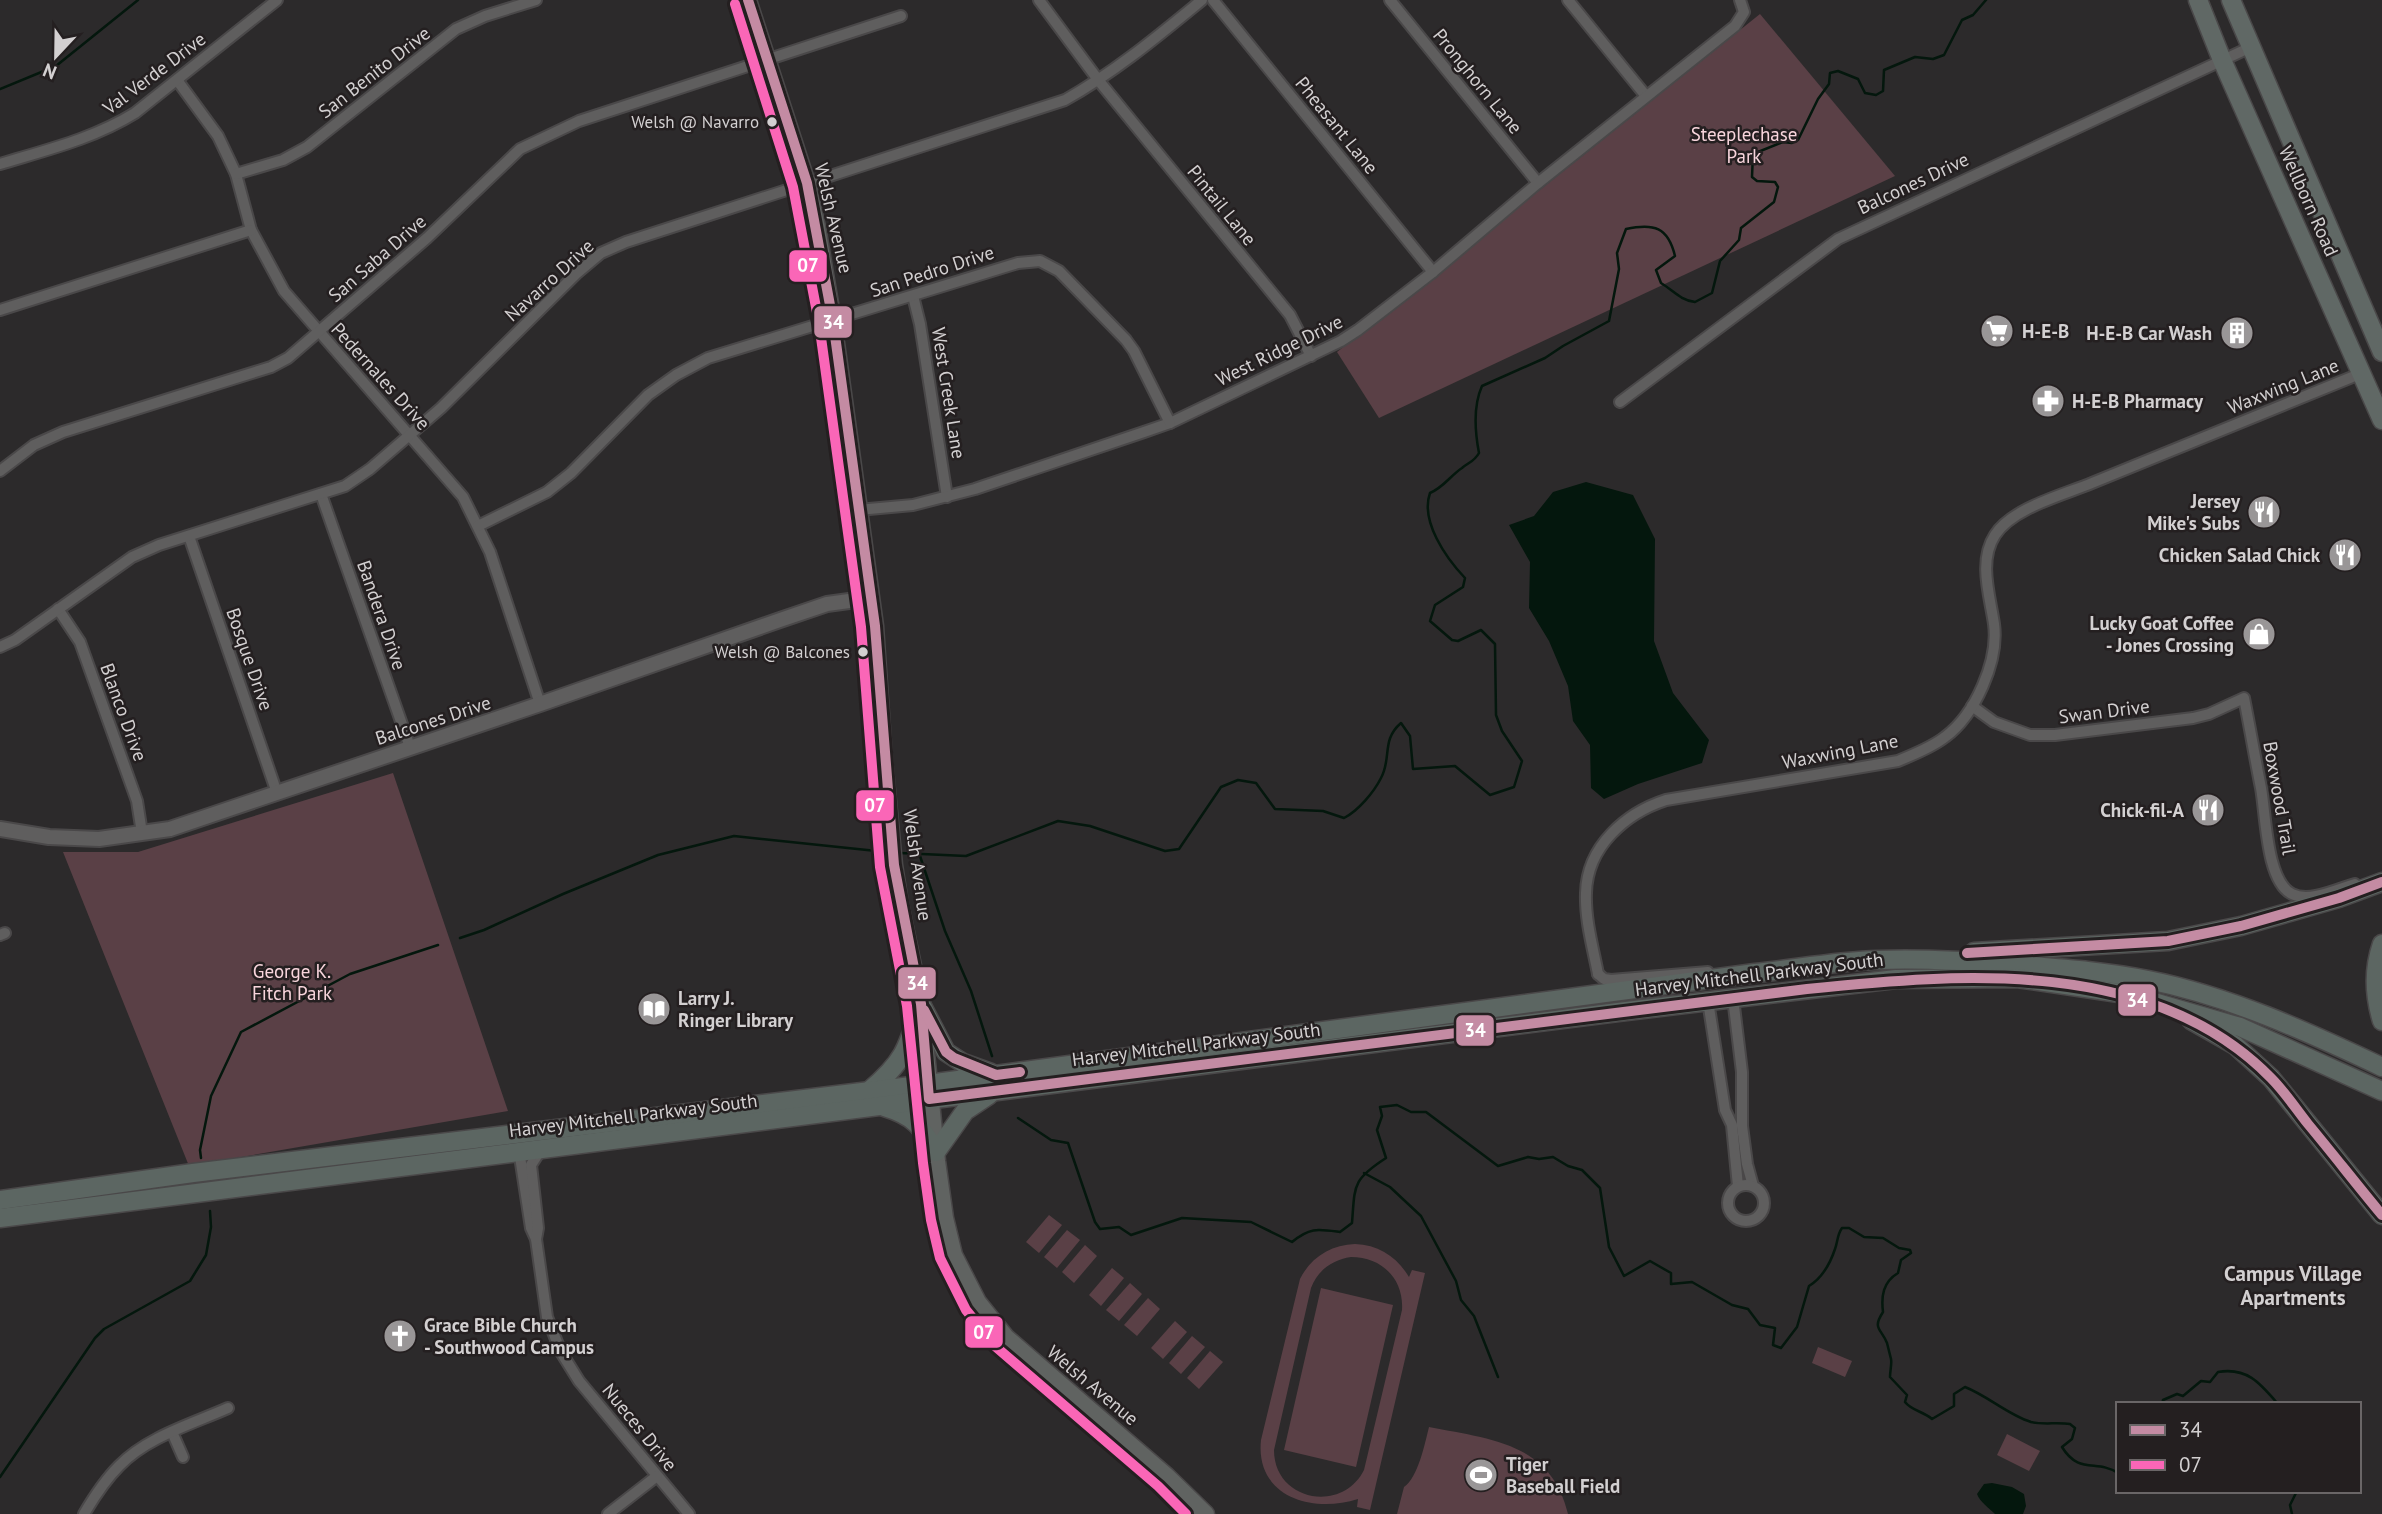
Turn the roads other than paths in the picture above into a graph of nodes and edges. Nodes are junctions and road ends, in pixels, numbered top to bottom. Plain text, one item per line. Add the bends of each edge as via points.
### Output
1 (277, 0) edge
2 (536, 0) edge
3 (748, 0) edge
4 (1039, 0) edge
5 (1202, 0) edge
6 (1213, 0) edge
7 (1390, 0) edge
8 (1568, 0) edge
9 (1740, 0) edge
10 (2198, 0) edge
11 (2231, 0) edge
12 (901, 16) dead end
13 (2251, 47) junction
14 (768, 59) junction
15 (2222, 60) junction
16 (177, 80) junction
17 (1099, 81) junction
18 (1646, 96) junction
19 (0, 164) edge
20 (236, 174) junction
21 (807, 183) junction
22 (1538, 183) junction
23 (251, 230) junction
24 (1433, 272) junction
25 (913, 296) junction
26 (0, 310) edge
27 (834, 321) junction
28 (319, 332) junction
29 (2382, 352) edge
30 (1311, 356) junction
31 (2362, 373) junction
32 (1620, 402) dead end
33 (2382, 420) edge
34 (1170, 423) junction
35 (410, 434) junction
36 (0, 471) edge
37 (321, 494) junction
38 (947, 497) junction
39 (858, 510) junction
40 (478, 526) junction
41 (189, 536) junction
42 (871, 598) junction
43 (58, 609) junction
44 (0, 647) edge
45 (2244, 698) joint
46 (540, 704) junction
47 (1972, 706) junction
48 (410, 747) junction
49 (277, 793) junction
50 (0, 829) edge
51 (142, 833) junction
52 (2380, 882) edge
53 (2382, 944) edge
54 (1874, 960) junction
55 (1755, 973) junction
56 (1598, 974) junction
57 (2126, 994) junction
58 (1579, 997) junction
59 (1733, 998) junction
60 (1708, 1001) junction
61 (921, 1004) junction
62 (2382, 1021) edge
63 (2382, 1068) edge
64 (997, 1083) junction
65 (929, 1091) junction
66 (2382, 1091) edge
67 (872, 1099) junction
68 (539, 1140) junction
69 (519, 1150) junction
70 (936, 1152) junction
71 (1738, 1186) junction
72 (1754, 1186) junction
73 (0, 1200) edge
74 (2382, 1215) edge
75 (0, 1218) edge
76 (536, 1239) junction
77 (228, 1408) dead end
78 (172, 1432) junction
79 (183, 1457) dead end
80 (657, 1476) junction
81 (84, 1514) edge
82 (608, 1514) edge
83 (689, 1514) edge
84 (1206, 1514) edge

1 - 16 street, Val Verde Drive
2 - 20 street, San Benito Drive via 456,29 307,147 283,160
3 - 14 main road, Welsh Avenue
4 - 17 street, Pintail Lane
5 - 17 street, Navarro Drive
6 - 24 street, Pheasant Lane
7 - 22 street, Pronghorn Lane
8 - 18 street
9 - 18 street, West Ridge Drive via 1744,12 1735,26
10 - 15 main road, Wellborn Road
11 - 13 main road, Wellborn Road
12 - 14 street, San Saba Drive
13 - 15 street, Balcones Drive
13 - 29 main road, Wellborn Road
14 - 21 main road, Welsh Avenue
14 - 28 street, San Saba Drive via 579,121 520,149
15 - 31 main road, Wellborn Road
15 - 32 street, Balcones Drive via 1838,239
16 - 19 street, Val Verde Drive via 104,130
16 - 20 street, Pedernales Drive via 218,136
17 - 21 street, Navarro Drive via 1065,100
17 - 30 street, Pintail Lane via 1290,315
18 - 22 street, West Ridge Drive
20 - 23 street, Pedernales Drive
21 - 27 main road, Welsh Avenue
21 - 35 street, Navarro Drive via 601,253
22 - 24 street, West Ridge Drive
23 - 26 street
23 - 28 street, Pedernales Drive via 284,292
24 - 30 street, West Ridge Drive via 1358,330
25 - 27 street, San Pedro Drive
25 - 34 street, San Pedro Drive via 1018,263 1040,261 1059,271 1126,340
25 - 38 street, West Creek Lane
27 - 39 main road, Welsh Avenue
27 - 40 street, San Pedro Drive via 708,358 676,375 648,394 547,492
28 - 35 street, Pedernales Drive
28 - 36 street, San Saba Drive via 271,367 63,432 34,445
30 - 34 street, West Ridge Drive
31 - 33 main road, Wellborn Road
31 - 47 street, Waxwing Lane via 2017,514 1995,535 1990,547 1986,583 1994,641 1985,682
34 - 38 street, West Ridge Drive
35 - 37 street, Navarro Drive via 345,486
35 - 40 street, Pedernales Drive via 463,497
37 - 41 street, Navarro Drive
37 - 48 street, Bandera Drive
38 - 39 street, West Ridge Drive
39 - 42 main road, Welsh Avenue
40 - 46 street, Pedernales Drive
41 - 43 street, Navarro Drive via 132,557
41 - 49 street, Bosque Drive
42 - 46 street, Balcones Drive via 827,604
42 - 61 main road, Welsh Avenue via 894,865
43 - 44 street, Navarro Drive
43 - 51 street, Blanco Drive via 80,642 137,801
45 - 47 street, Swan Drive via 2201,716 2054,735 2009,730
45 - 52 street, Boxwood Trail via 2271,855 2285,889 2302,897
46 - 48 street, Balcones Drive
47 - 56 street, Waxwing Lane via 1946,737 1898,761 1666,800 1633,814 1612,832 1589,874 1586,907
48 - 49 street, Balcones Drive
49 - 51 street, Balcones Drive via 170,829
50 - 51 street, Balcones Drive via 99,839
52 - 54 highway via 2241,926 2168,941
53 - 62 highway via 2375,972
54 - 55 highway, Harvey Mitchell Parkway South
54 - 63 highway, Harvey Mitchell Parkway South via 1969,961 2149,980 2257,1014
55 - 56 street via 1697,972 1611,980
55 - 58 highway, Harvey Mitchell Parkway South
56 - 58 street
57 - 59 highway, Harvey Mitchell Parkway South via 2017,978 1933,978
57 - 66 highway, Harvey Mitchell Parkway South via 2240,1027
57 - 74 highway via 2217,1033 2251,1058
58 - 64 highway, Harvey Mitchell Parkway South
59 - 60 highway, Harvey Mitchell Parkway South
59 - 72 street via 1742,1072 1742,1126
60 - 64 highway, Harvey Mitchell Parkway South
60 - 71 street via 1732,1125
61 - 64 highway via 946,1052
61 - 65 main road, Welsh Avenue
61 - 67 highway via 907,1050
64 - 65 highway, Harvey Mitchell Parkway South
64 - 70 highway via 965,1111
65 - 67 highway, Harvey Mitchell Parkway South
65 - 70 main road, Welsh Avenue
67 - 68 highway, Harvey Mitchell Parkway South
67 - 70 highway via 922,1127
68 - 69 highway via 524,1143
68 - 73 highway, Harvey Mitchell Parkway South via 193,1173
68 - 76 street, Nueces Drive via 531,1166
69 - 75 highway, Harvey Mitchell Parkway South
69 - 76 street, Nueces Drive
70 - 84 main road, Welsh Avenue via 954,1255 986,1314 1016,1348
71 - 72 street
71 - 72 street via 1729,1195 1728,1206 1737,1219 1748,1221 1764,1206 1763,1195
76 - 80 street, Nueces Drive via 547,1317 561,1352 579,1381
77 - 78 street
78 - 79 street
78 - 81 street via 120,1464
80 - 82 street
80 - 83 street, Nueces Drive

